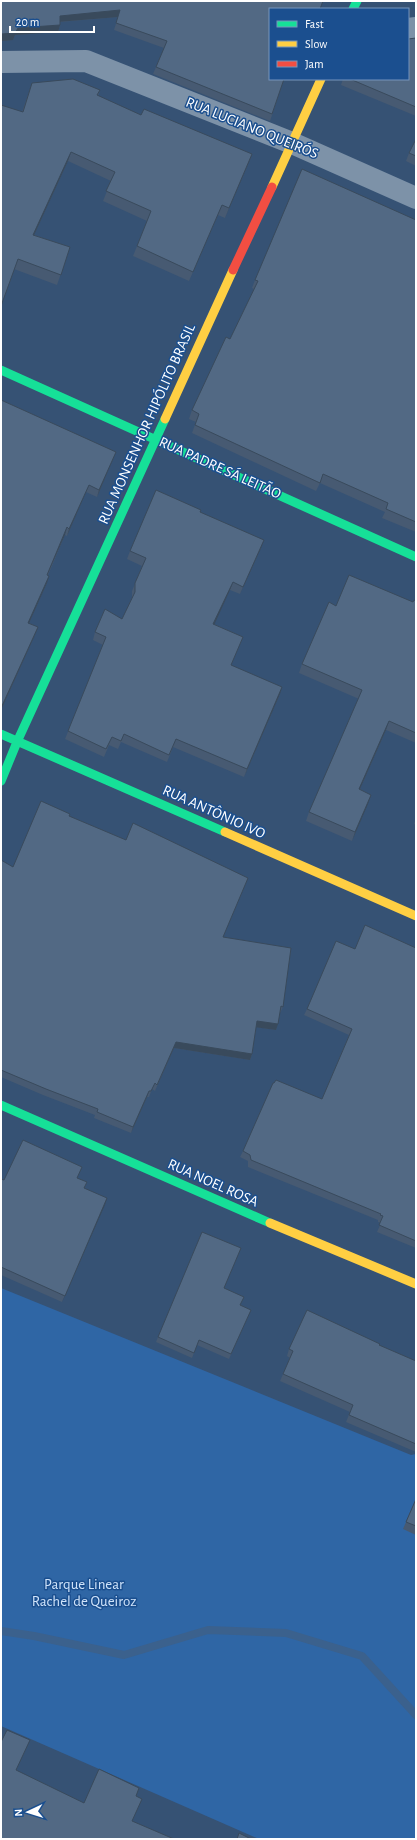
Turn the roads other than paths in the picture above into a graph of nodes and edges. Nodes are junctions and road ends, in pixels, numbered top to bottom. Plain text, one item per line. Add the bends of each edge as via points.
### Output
1 (1, 62) edge
2 (321, 80) edge
3 (292, 143) junction
4 (416, 198) edge
5 (1, 370) edge
6 (157, 439) junction
7 (416, 557) edge
8 (1, 734) edge
9 (17, 742) junction
10 (1, 781) edge
11 (416, 916) edge
12 (1, 1105) edge
13 (416, 1284) edge

1 - 3 street, RUA LUCIANO QUEIRÓS via 86,61
2 - 3 street, RUA MONSENHOR HIPÓLITO BRASIL
3 - 4 street, RUA LUCIANO QUEIRÓS
3 - 6 street, RUA MONSENHOR HIPÓLITO BRASIL
5 - 6 street, RUA PADRE SÁ LEITÃO
6 - 7 street, RUA PADRE SÁ LEITÃO
6 - 9 street, RUA MONSENHOR HIPÓLITO BRASIL
8 - 9 street, RUA ANTÔNIO IVO
9 - 10 street, RUA MONSENHOR HIPÓLITO BRASIL
9 - 11 street, RUA ANTÔNIO IVO
12 - 13 street, RUA NOEL ROSA

